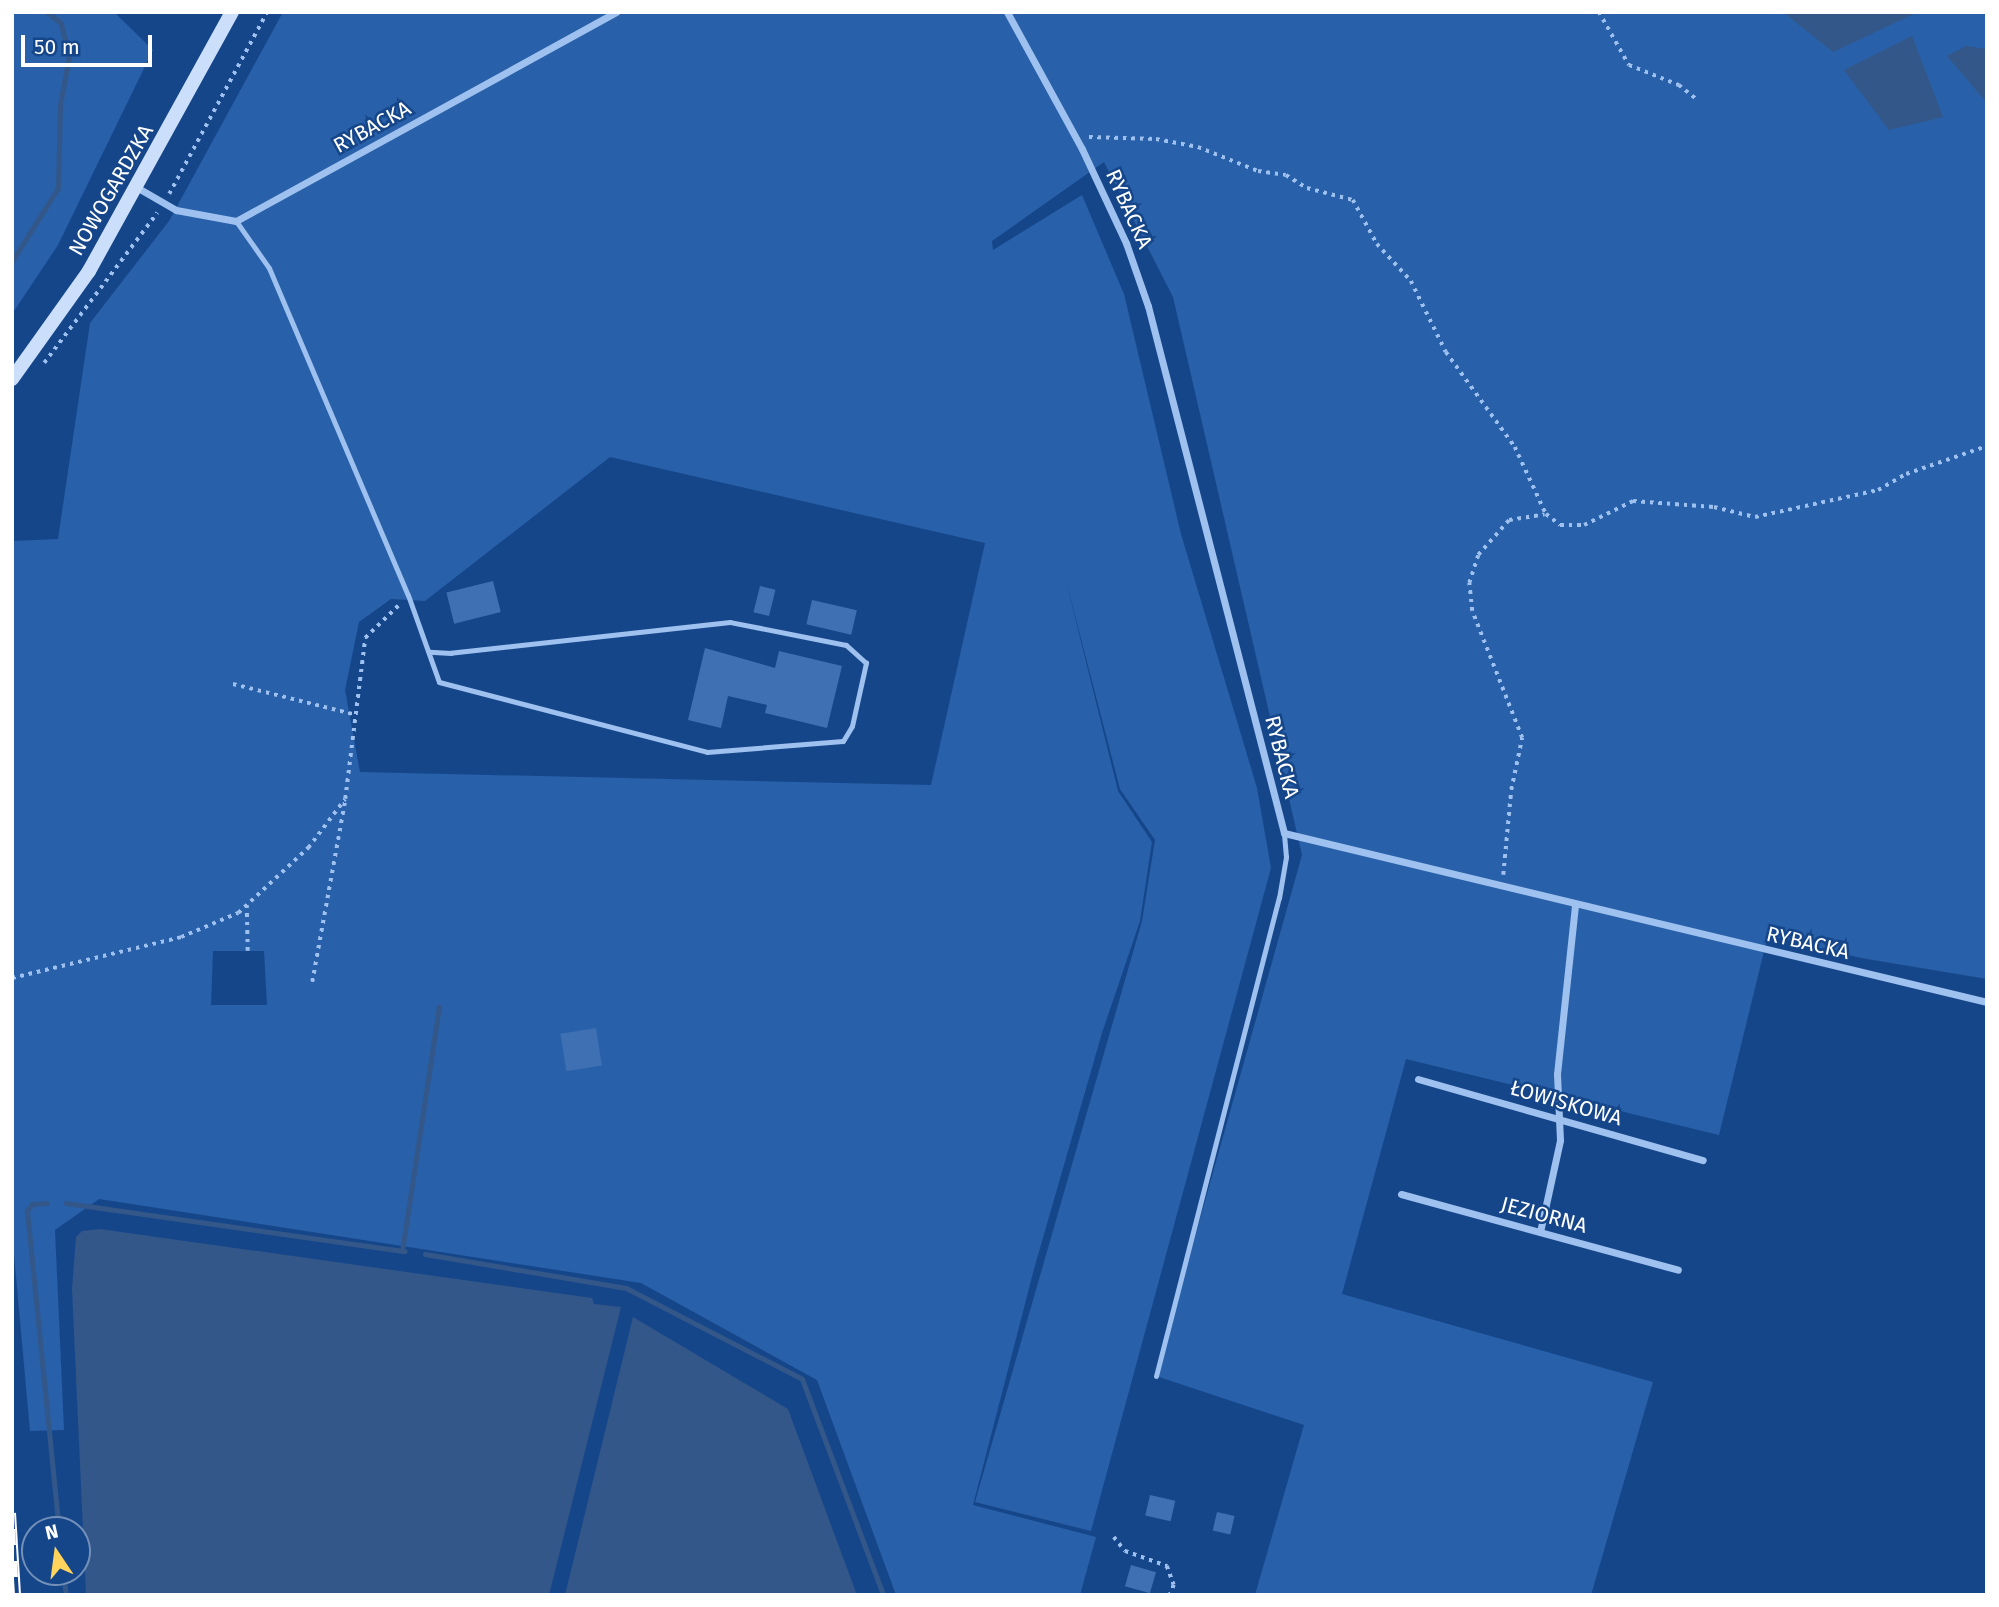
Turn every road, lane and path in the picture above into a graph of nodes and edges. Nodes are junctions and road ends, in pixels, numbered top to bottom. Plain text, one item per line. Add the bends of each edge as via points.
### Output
1 (232, 12) edge
2 (616, 12) edge
3 (1007, 12) edge
4 (1599, 12) edge
5 (1696, 99) dead end
6 (1075, 136) junction
7 (138, 188) junction
8 (236, 221) junction
9 (12, 379) edge
10 (1987, 446) edge
11 (1546, 514) junction
12 (408, 595) junction
13 (429, 652) junction
14 (233, 684) dead end
15 (355, 715) junction
16 (345, 799) junction
17 (1284, 833) junction
18 (1501, 888) junction
19 (247, 904) junction
20 (1575, 905) junction
21 (248, 951) dead end
22 (12, 978) edge
23 (312, 982) dead end
24 (1987, 1002) edge
25 (1418, 1079) dead end
26 (1557, 1119) junction
27 (1703, 1160) dead end
28 (1401, 1194) dead end
29 (1540, 1232) junction
30 (1678, 1270) dead end
31 (1156, 1376) dead end
32 (1114, 1537) dead end
33 (1170, 1595) edge

1 - 7 street, NOWOGARDZKA
2 - 8 street, RYBACKA
3 - 6 street, RYBACKA
4 - 5 path via 1629,65 1679,85
6 - 11 path via 1156,139 1198,147 1258,171 1286,175 1307,188 1353,200 1377,244 1411,281 1446,352 1515,447
6 - 17 street, RYBACKA via 1126,243 1148,306
7 - 8 street via 176,210
7 - 9 street, NOWOGARDZKA via 89,271
8 - 12 lane via 269,268
10 - 11 path via 1906,474 1878,490 1755,517 1714,507 1633,501 1584,524 1560,525
11 - 18 path via 1509,520 1478,555 1469,583 1472,611 1522,738 1511,790
12 - 13 lane
12 - 15 path via 365,638
13 - 13 lane via 439,682 707,752 843,741 852,726 866,663 846,645 730,622
14 - 15 path
15 - 16 path
16 - 19 path via 308,848
16 - 23 path
17 - 18 street, RYBACKA
17 - 31 lane via 1286,857 1279,898
18 - 20 street, RYBACKA
19 - 21 path
19 - 22 path via 237,913 181,937
20 - 24 street, RYBACKA
20 - 26 street via 1557,1074
25 - 26 street, ŁOWISKOWA
26 - 27 street, ŁOWISKOWA
26 - 29 street via 1560,1140
28 - 29 street, JEZIORNA
29 - 30 street, JEZIORNA
32 - 33 path via 1125,1551 1167,1566 1174,1585

